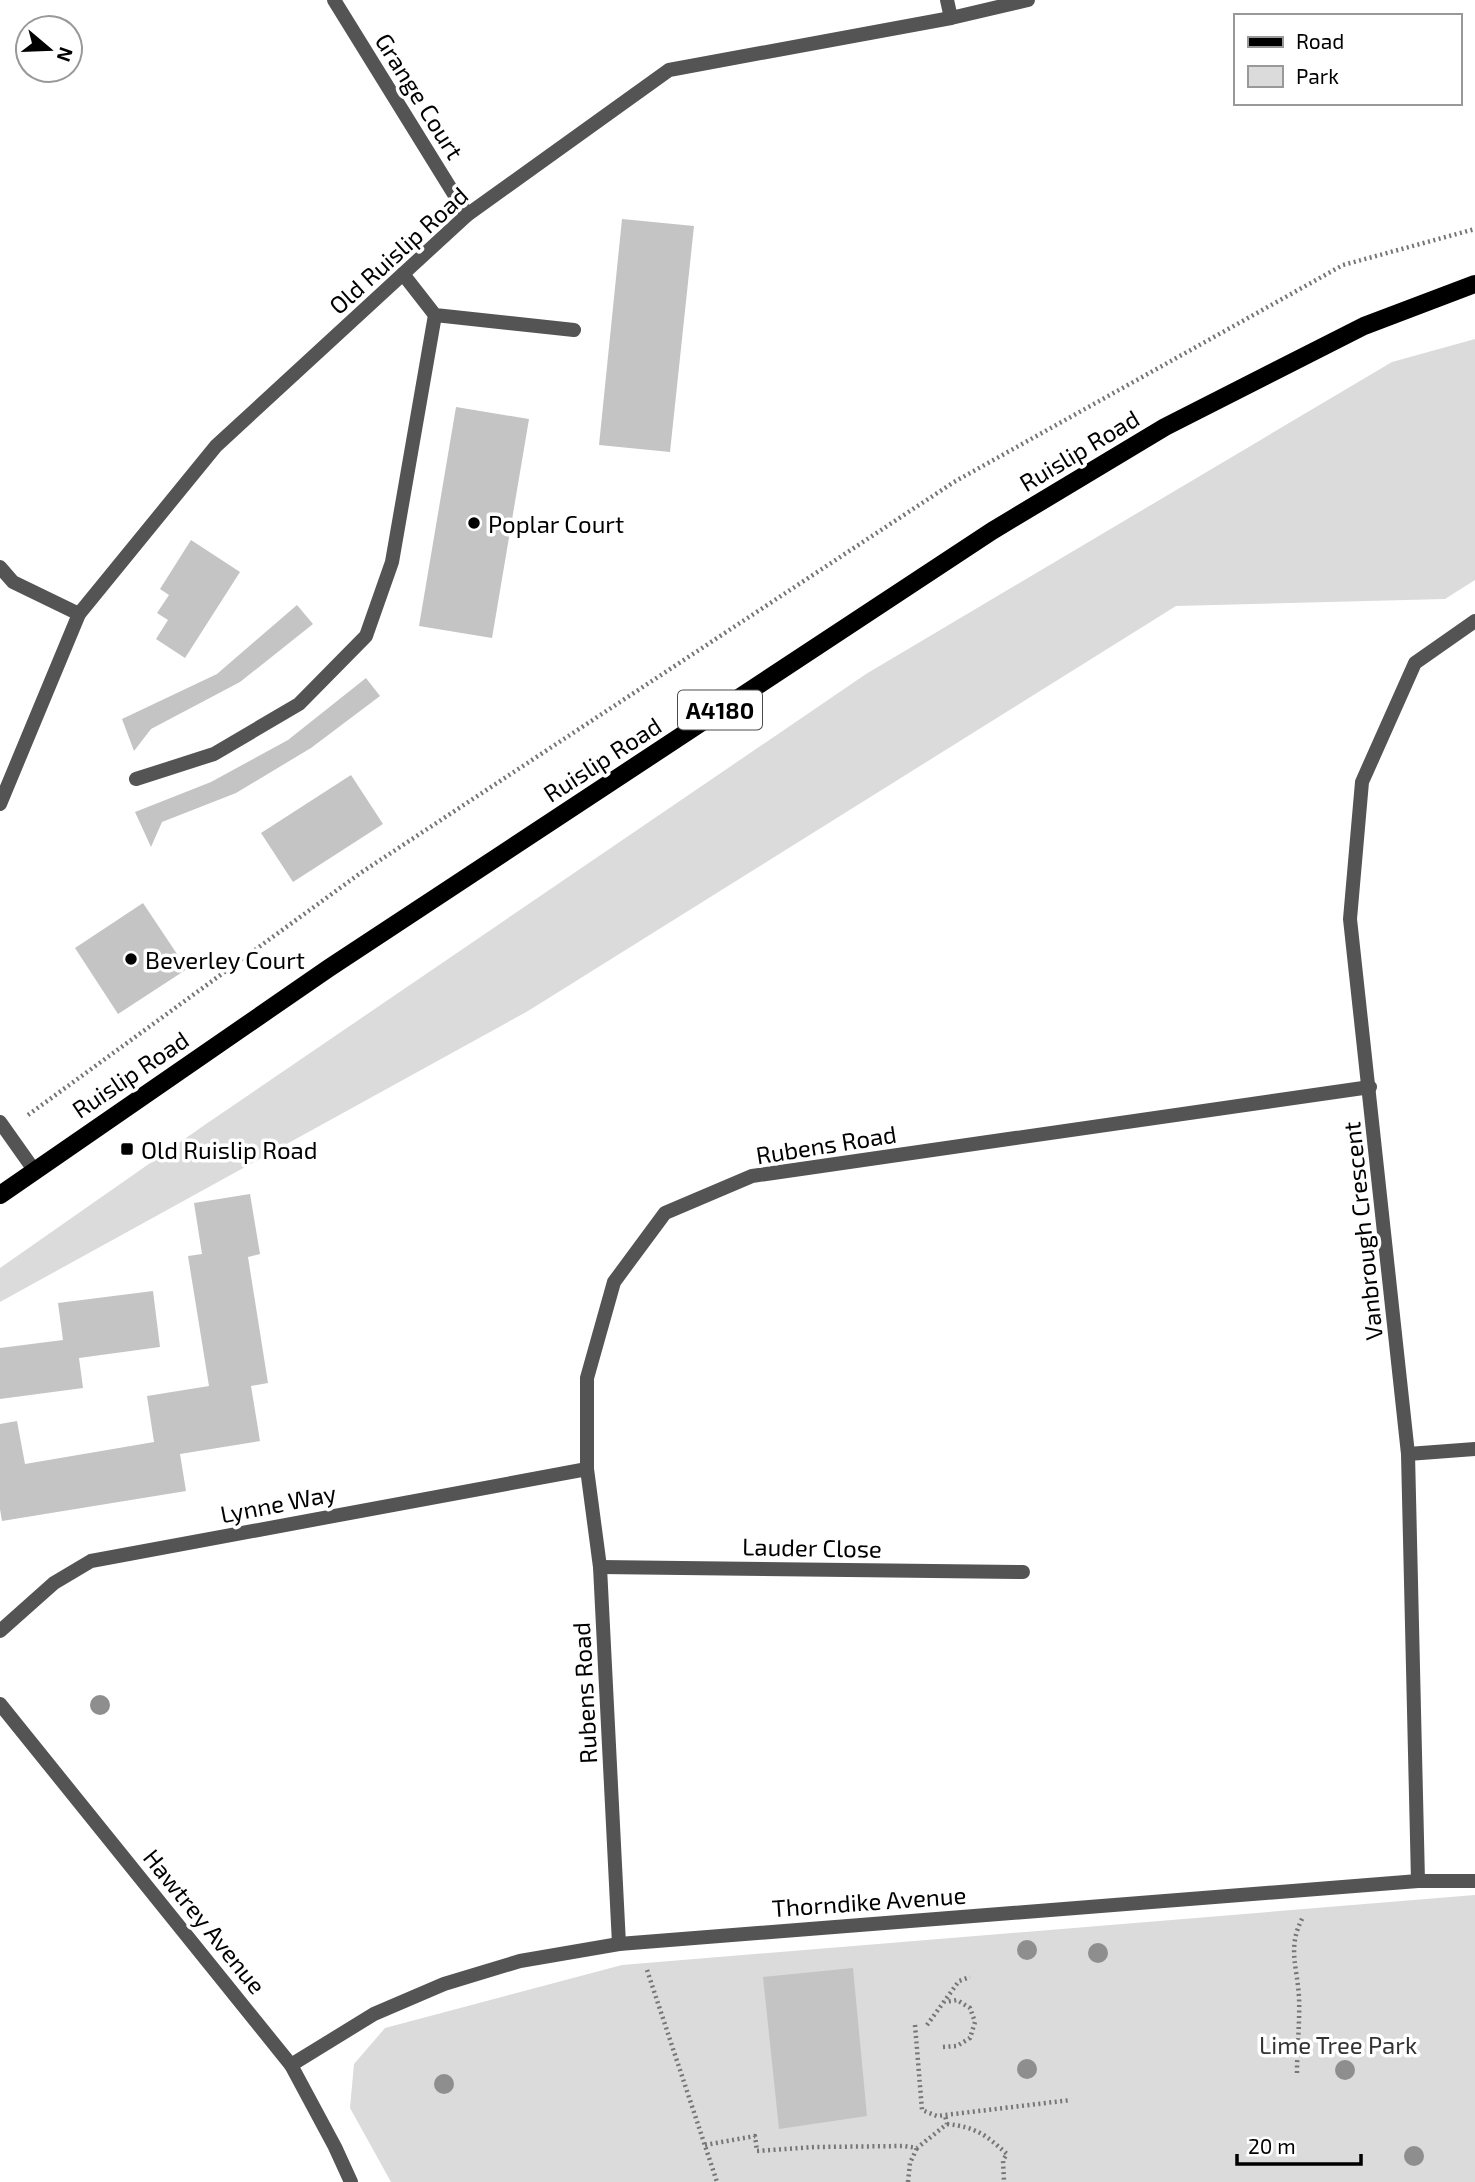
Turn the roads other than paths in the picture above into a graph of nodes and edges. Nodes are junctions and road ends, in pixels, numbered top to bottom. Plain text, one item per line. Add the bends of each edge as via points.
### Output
1 (334, 0) edge
2 (947, 0) edge
3 (1028, 0) edge
4 (951, 18) junction
5 (467, 215) junction
6 (403, 274) junction
7 (1475, 284) edge
8 (435, 315) junction
9 (574, 330) dead end
10 (0, 567) edge
11 (79, 614) junction
12 (1475, 621) edge
13 (136, 779) dead end
14 (0, 804) edge
15 (1370, 1087) junction
16 (3, 1127) edge
17 (34, 1170) junction
18 (0, 1195) edge
19 (1475, 1449) edge
20 (1409, 1454) junction
21 (587, 1469) junction
22 (600, 1567) junction
23 (1023, 1572) dead end
24 (0, 1631) edge
25 (0, 1704) edge
26 (1418, 1881) junction
27 (1475, 1881) edge
28 (620, 1944) junction
29 (291, 2065) junction
30 (351, 2182) edge

1 - 5 street, Grange Court
2 - 4 street
3 - 4 street, Old Ruislip Road
4 - 5 street, Old Ruislip Road via 669,69
5 - 6 street, Old Ruislip Road
6 - 8 street
6 - 11 street, Old Ruislip Road via 216,446
7 - 17 main road, Ruislip Road / A4180 via 1364,326 1164,427 992,531 329,968
8 - 9 street
8 - 13 street via 391,562 366,636 299,704 214,754
10 - 11 street via 13,582
11 - 14 street, Old Ruislip Road
12 - 15 street, Vanbrough Crescent via 1415,663 1362,782 1350,919
15 - 20 street, Vanbrough Crescent
15 - 21 street, Rubens Road via 752,1177 665,1213 614,1282 587,1378
16 - 17 street
17 - 18 main road, Ruislip Road / A4180
19 - 20 street
20 - 26 street, Vanbrough Crescent
21 - 22 street, Rubens Road
21 - 24 street, Lynne Way via 91,1561 54,1583
22 - 23 street, Lauder Close
22 - 28 street, Rubens Road
25 - 29 street, Hawtrey Avenue
26 - 27 street, Thorndike Avenue
26 - 28 street, Thorndike Avenue
28 - 29 street, Thorndike Avenue via 520,1961 444,1984 374,2014
29 - 30 street, Hawtrey Avenue

